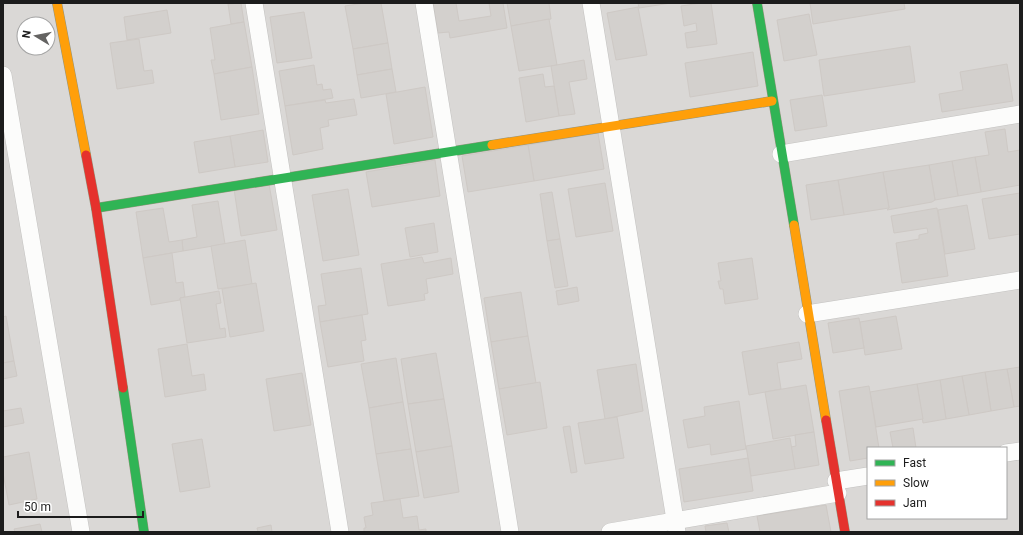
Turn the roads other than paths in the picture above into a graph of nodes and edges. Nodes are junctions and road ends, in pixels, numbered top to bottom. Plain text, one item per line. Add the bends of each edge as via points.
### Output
1 (56, 3) edge
2 (254, 3) edge
3 (424, 3) edge
4 (591, 3) edge
5 (757, 3) edge
6 (3, 76) edge
7 (772, 101) junction
8 (1020, 114) edge
9 (611, 126) junction
10 (448, 152) junction
11 (781, 154) junction
12 (283, 179) junction
13 (96, 208) junction
14 (1020, 280) edge
15 (808, 314) junction
16 (1020, 451) edge
17 (1007, 453) edge
18 (867, 476) edge
19 (837, 487) junction
20 (676, 526) edge
21 (81, 532) edge
22 (144, 532) edge
23 (340, 532) edge
24 (510, 532) edge
25 (610, 532) edge
26 (845, 532) edge

1 - 13 street
2 - 12 street
3 - 10 street
4 - 9 street
5 - 7 street
6 - 21 street
7 - 9 street
7 - 11 street
8 - 11 street
9 - 10 street
9 - 20 street
10 - 12 street
10 - 24 street
11 - 15 street
12 - 13 street
12 - 23 street
13 - 22 street
14 - 15 street
15 - 19 street
16 - 17 street
18 - 19 street
19 - 20 street
19 - 26 street
20 - 25 street

